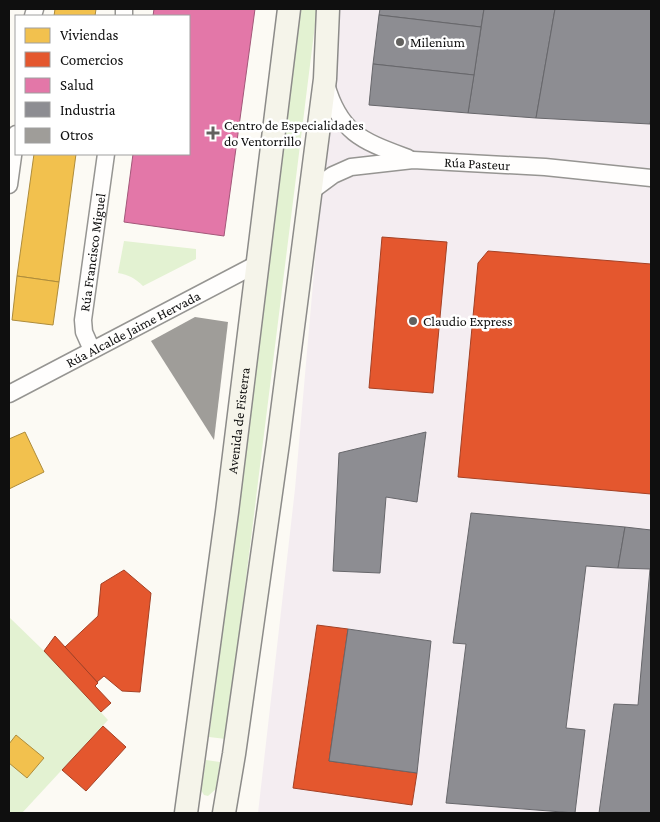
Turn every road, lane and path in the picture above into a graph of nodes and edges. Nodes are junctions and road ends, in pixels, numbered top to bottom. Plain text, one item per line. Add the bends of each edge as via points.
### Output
1 (328, 9) edge
2 (286, 15) edge
3 (325, 79) junction
4 (15, 141) edge
5 (106, 155) edge
6 (412, 160) junction
7 (651, 178) edge
8 (9, 185) edge
9 (310, 192) junction
10 (257, 264) junction
11 (92, 350) junction
12 (9, 394) edge
13 (186, 813) edge
14 (205, 813) edge
15 (216, 813) edge
16 (224, 813) edge

1 - 3 main road
2 - 10 main road, Avenida de Fisterra
3 - 6 street via 330,100 355,135
3 - 9 main road
4 - 8 street
5 - 11 street, Rúa Francisco Miguel via 83,320
6 - 7 street, Rúa Pasteur via 545,167
6 - 9 street, Rúa Pasteur via 351,167 333,175
9 - 16 main road via 278,443
10 - 11 street, Rúa Alcalde Jaime Hervada
10 - 13 main road, Avenida de Fisterra
11 - 12 street, Rúa Alcalde Jaime Hervada
14 - 15 main road

